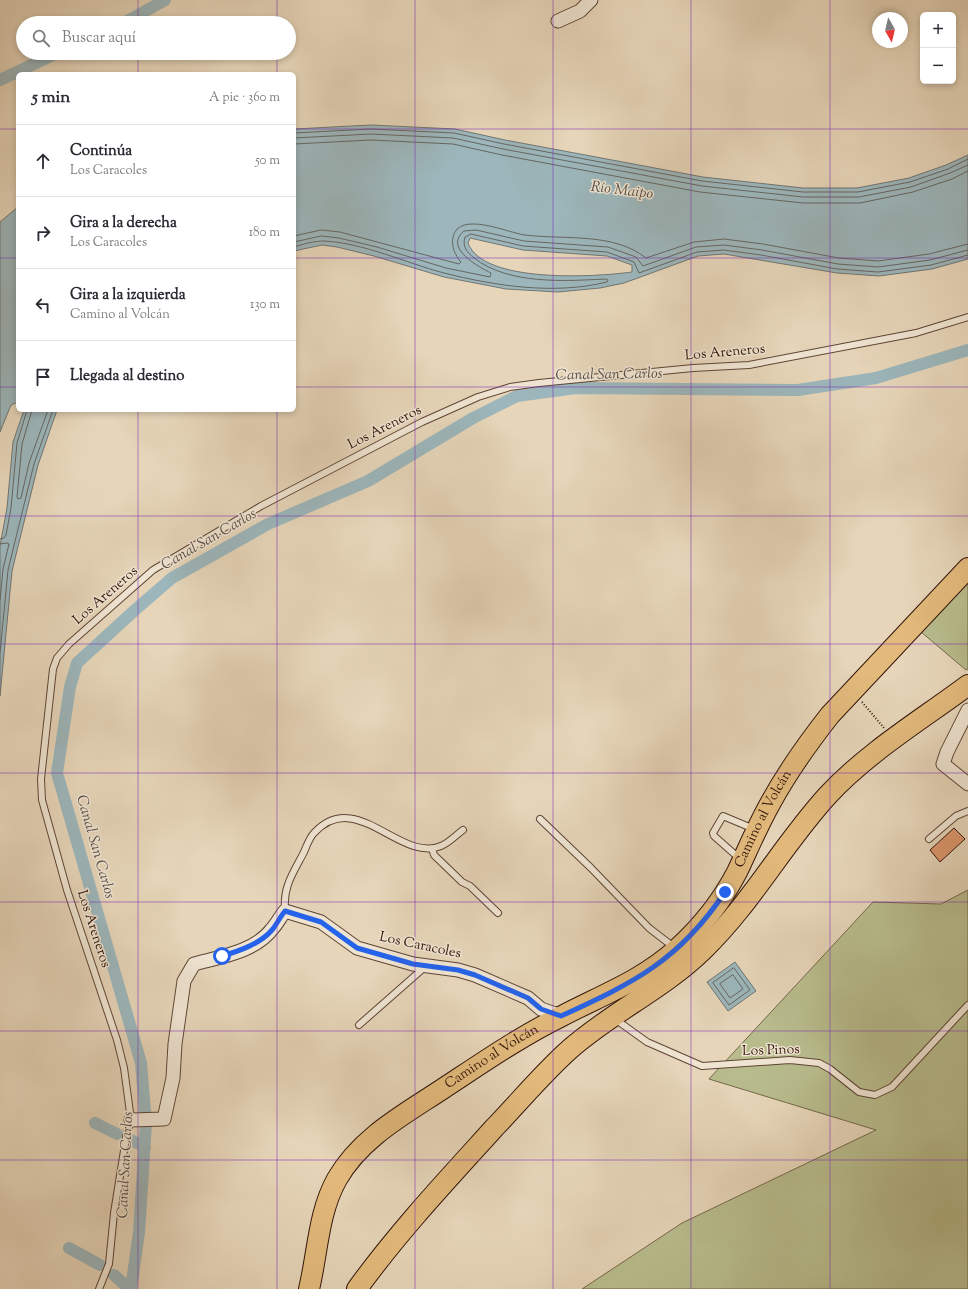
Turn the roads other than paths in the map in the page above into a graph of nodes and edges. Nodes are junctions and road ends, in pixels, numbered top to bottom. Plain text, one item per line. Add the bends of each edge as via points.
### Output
1 (591, 0) edge
2 (558, 21) dead end
3 (968, 317) edge
4 (968, 568) edge
5 (968, 685) edge
6 (968, 710) edge
7 (968, 784) edge
8 (968, 811) edge
9 (540, 820) dead end
10 (463, 830) dead end
11 (757, 830) junction
12 (929, 839) dead end
13 (432, 848) junction
14 (741, 862) junction
15 (285, 911) junction
16 (498, 913) dead end
17 (677, 949) junction
18 (426, 966) junction
19 (968, 1005) edge
20 (561, 1016) junction
21 (612, 1016) junction
22 (359, 1025) dead end
23 (132, 1120) junction
24 (99, 1289) edge
25 (309, 1289) edge
26 (357, 1289) edge

1 - 2 street via 580,11
3 - 23 lane, Los Areneros via 916,333 749,365 539,383 510,387 478,397 422,422 261,506 154,570 69,644 57,658 53,669 41,779 42,800 67,890 117,1040
4 - 11 main road, Camino al Volcán via 830,715 783,780
5 - 21 main road, Camino al Volcán via 864,762 830,794 800,829 725,927 702,952 665,982
6 - 7 street via 943,764
8 - 12 lane via 956,816
9 - 17 lane via 649,928
10 - 13 lane via 441,846
11 - 14 main road, Camino al Volcán
11 - 14 lane via 723,816 713,833
13 - 15 lane via 413,846 355,818 330,822 314,833 286,886
13 - 16 lane via 434,855 445,866
14 - 17 main road, Camino al Volcán via 715,906
15 - 18 street, Los Caracoles via 321,922 357,948
15 - 23 street via 272,930 259,940 236,952 194,964 184,981 173,1078 164,1119
17 - 20 main road, Camino al Volcán via 628,984
18 - 20 street, Los Caracoles via 475,975 528,998 541,1009
18 - 22 lane
19 - 21 lane, Los Pinos via 892,1087 875,1095 859,1092 819,1063 790,1060 702,1066 647,1042
20 - 25 main road, Camino al Volcán via 461,1076 384,1128 356,1153 337,1180 324,1209
21 - 26 main road, Camino al Volcán via 546,1072 425,1203
23 - 24 lane, Los Areneros via 127,1132 114,1213 109,1264

